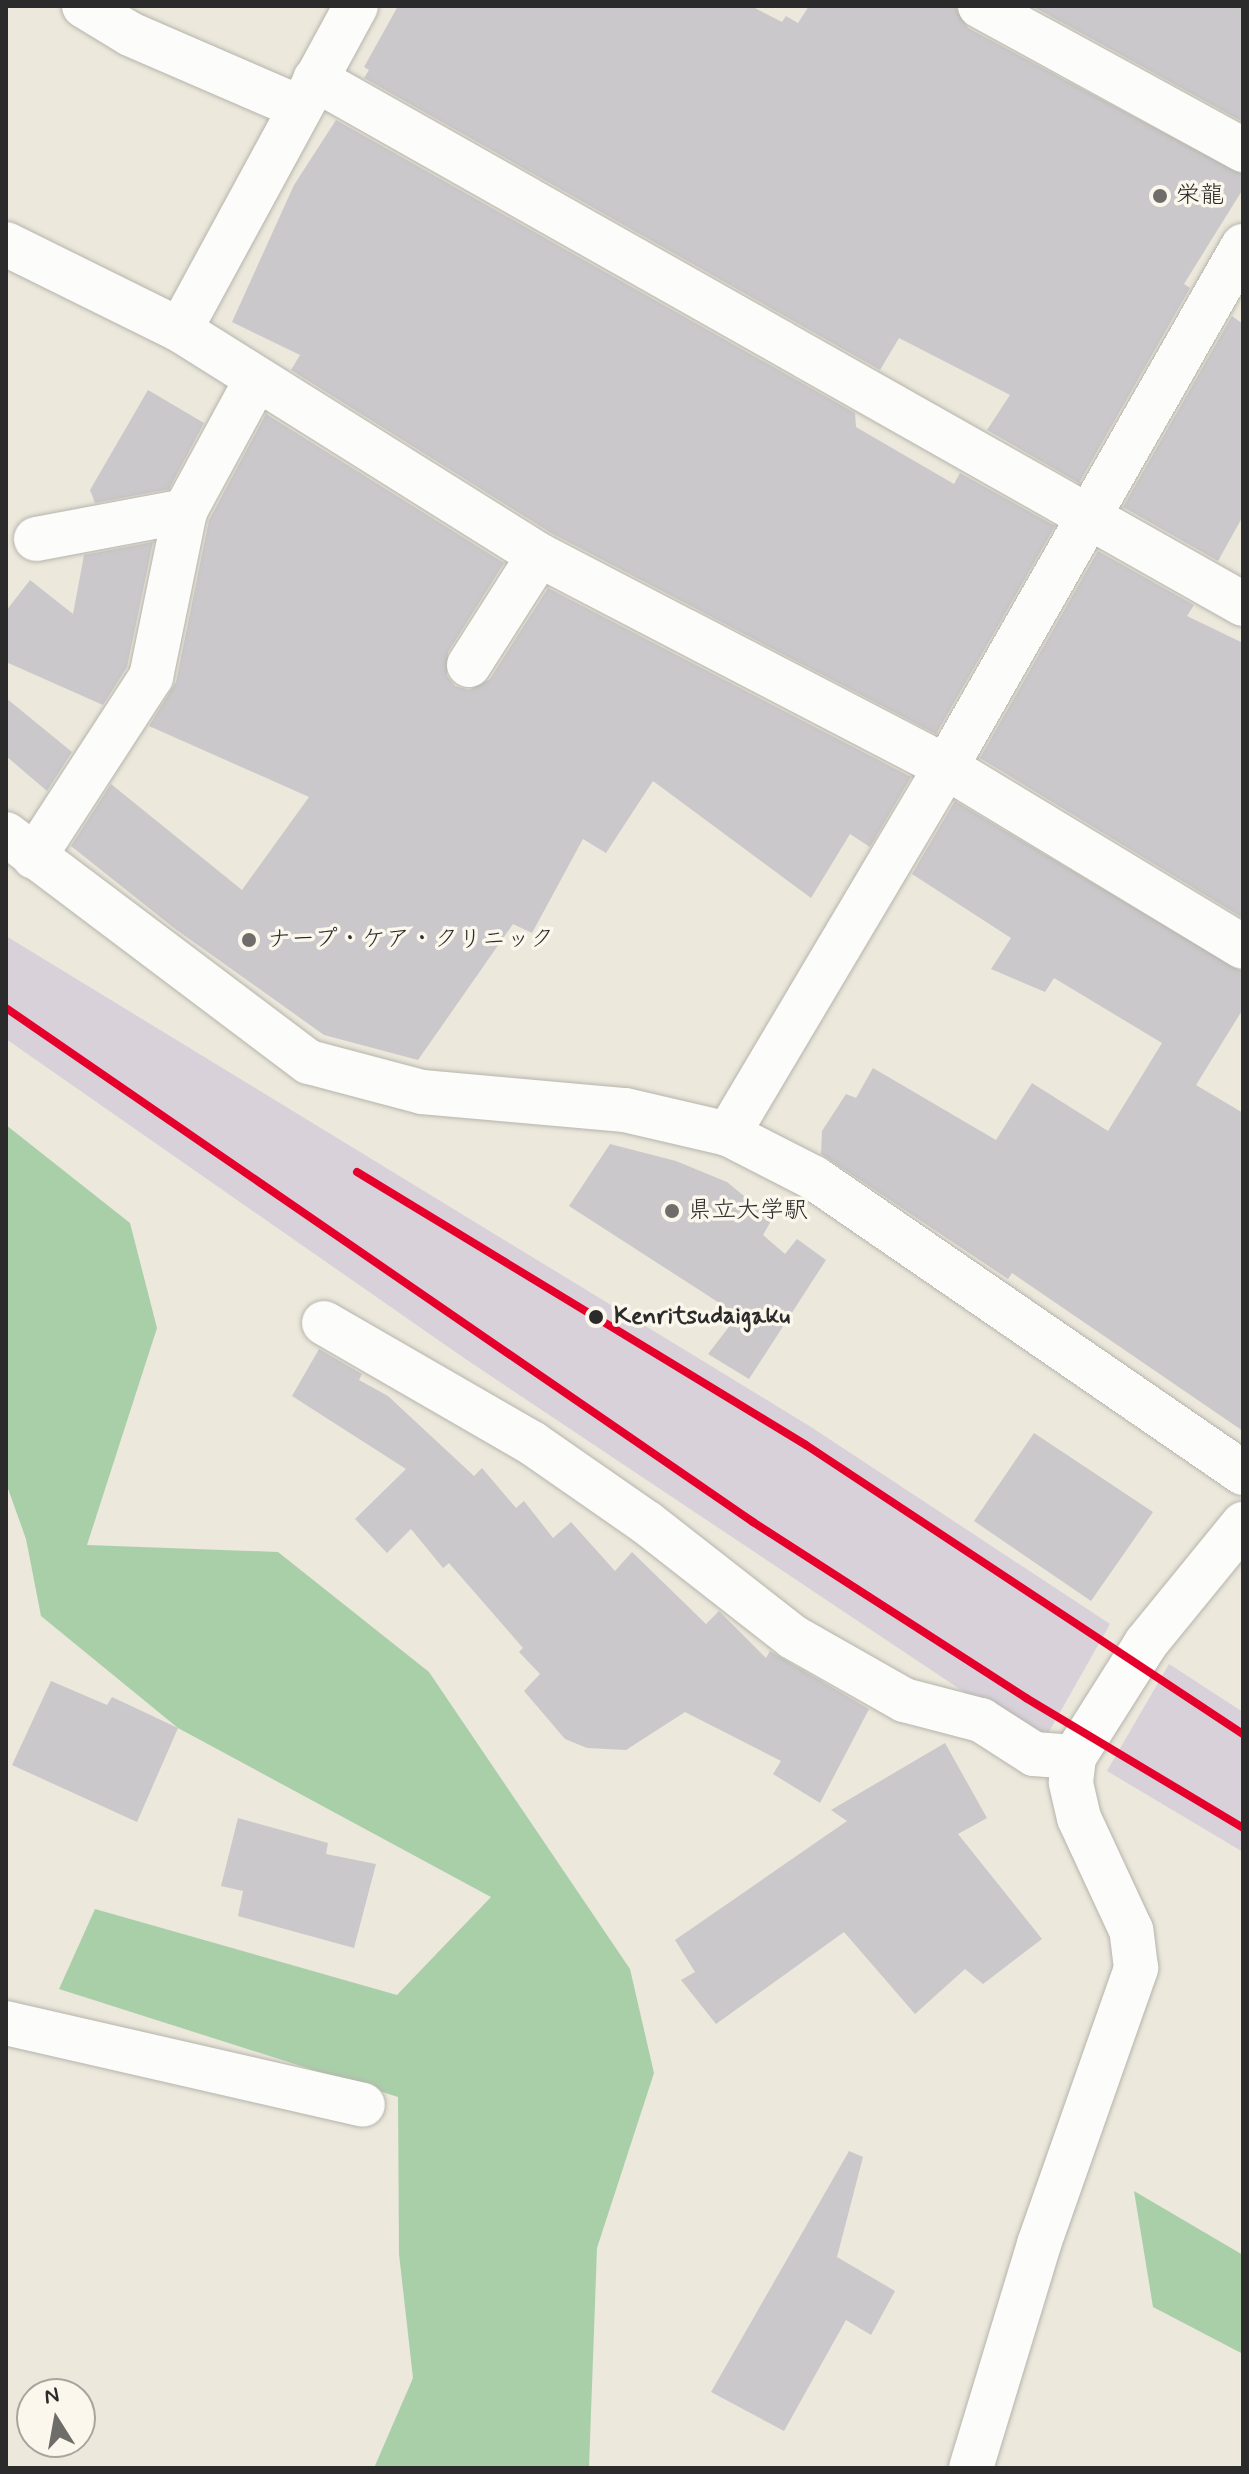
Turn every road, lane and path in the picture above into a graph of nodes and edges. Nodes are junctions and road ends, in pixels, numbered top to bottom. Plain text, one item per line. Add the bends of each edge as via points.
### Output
1 (84, 6) edge
2 (356, 6) edge
3 (980, 6) edge
4 (307, 93) junction
5 (1243, 150) edge
6 (6, 244) edge
7 (1243, 246) edge
8 (180, 330) junction
9 (255, 382) junction
10 (185, 511) junction
11 (1089, 515) junction
12 (36, 539) dead end
13 (539, 555) junction
14 (1243, 604) edge
15 (469, 665) dead end
16 (946, 767) junction
17 (20, 845) edge
18 (1243, 947) edge
19 (728, 1134) junction
20 (324, 1323) dead end
21 (1243, 1473) edge
22 (1243, 1524) edge
23 (1074, 1757) junction
24 (6, 2023) edge
25 (363, 2105) dead end
26 (971, 2468) edge

1 - 4 street via 130,34
2 - 4 street
3 - 5 street
4 - 8 street
4 - 11 street
6 - 8 street
7 - 11 street
8 - 9 street
9 - 10 street
9 - 13 street
10 - 12 street
10 - 17 street via 151,677
11 - 14 street
11 - 16 street
13 - 15 street
13 - 16 street
16 - 18 street
16 - 19 street
17 - 19 street via 309,1062 422,1092 625,1110
19 - 21 street via 814,1178
20 - 23 street via 532,1443 807,1645 904,1700 981,1720 1034,1754
22 - 23 street via 1146,1643
23 - 26 street via 1071,1782 1079,1818 1126,1916 1136,1968 1039,2244
24 - 25 street

